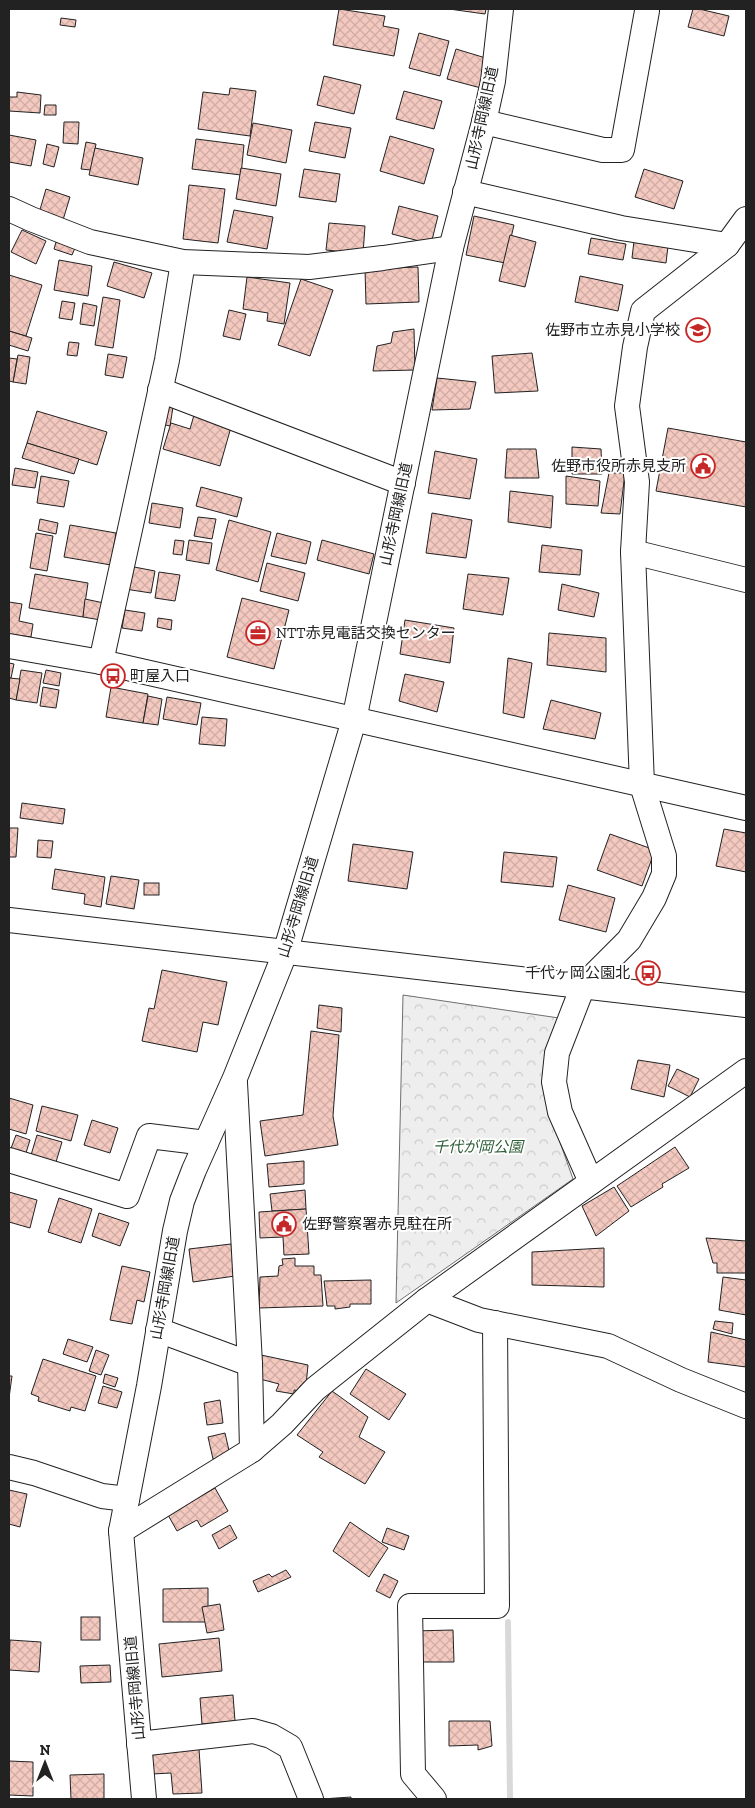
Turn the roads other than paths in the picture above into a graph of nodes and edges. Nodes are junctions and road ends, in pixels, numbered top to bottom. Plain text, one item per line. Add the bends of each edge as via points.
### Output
1 (501, 9) edge
2 (647, 12) dead end
3 (484, 122) junction
4 (466, 192) junction
5 (9, 209) edge
6 (746, 219) edge
7 (727, 245) junction
8 (451, 248) junction
9 (183, 262) junction
10 (160, 390) junction
11 (403, 484) junction
12 (633, 552) junction
13 (746, 580) edge
14 (9, 646) edge
15 (101, 662) junction
16 (354, 720) junction
17 (642, 785) junction
18 (746, 808) edge
19 (9, 920) edge
20 (285, 953) junction
21 (583, 986) junction
22 (746, 1005) edge
23 (746, 1071) edge
24 (235, 1078) junction
25 (206, 1143) junction
26 (9, 1160) edge
27 (591, 1182) junction
28 (427, 1300) junction
29 (495, 1323) junction
30 (158, 1330) junction
31 (250, 1364) junction
32 (746, 1406) edge
33 (252, 1450) junction
34 (9, 1467) edge
35 (127, 1499) junction
36 (121, 1530) junction
37 (140, 1744) junction
38 (144, 1799) edge
39 (310, 1799) edge
40 (434, 1799) edge

1 - 3 street, 山形寺岡線旧道
2 - 3 street via 622,150 603,150
3 - 4 street, 山形寺岡線旧道
4 - 7 street via 621,228
4 - 8 street, 山形寺岡線旧道
5 - 9 street via 90,242
6 - 7 street
7 - 12 street via 643,311 627,406 637,482
8 - 9 street via 308,267
8 - 11 street, 山形寺岡線旧道
9 - 10 street
10 - 11 street
10 - 15 street
11 - 16 street, 山形寺岡線旧道
12 - 13 street
12 - 17 street
14 - 15 street
15 - 16 street
16 - 17 street
16 - 20 street, 山形寺岡線旧道
17 - 18 street
17 - 21 street via 664,856 664,874 629,940
19 - 20 street
20 - 21 street
20 - 24 street, 山形寺岡線旧道
21 - 22 street
21 - 27 street via 557,1053 554,1082 560,1112
23 - 27 street
24 - 25 street, 山形寺岡線旧道
24 - 31 street
25 - 26 street via 149,1136 127,1196
25 - 30 street, 山形寺岡線旧道 via 182,1201 174,1231
27 - 28 street
28 - 29 street
28 - 33 street via 315,1389
29 - 32 street via 608,1346
29 - 40 street via 497,1606 410,1606 413,1774
30 - 31 street
30 - 35 street, 山形寺岡線旧道
31 - 33 street
33 - 36 street
34 - 35 street via 102,1496
35 - 36 street, 山形寺岡線旧道
36 - 37 street, 山形寺岡線旧道
37 - 38 street, 山形寺岡線旧道
37 - 39 street via 253,1731 271,1736 290,1747

